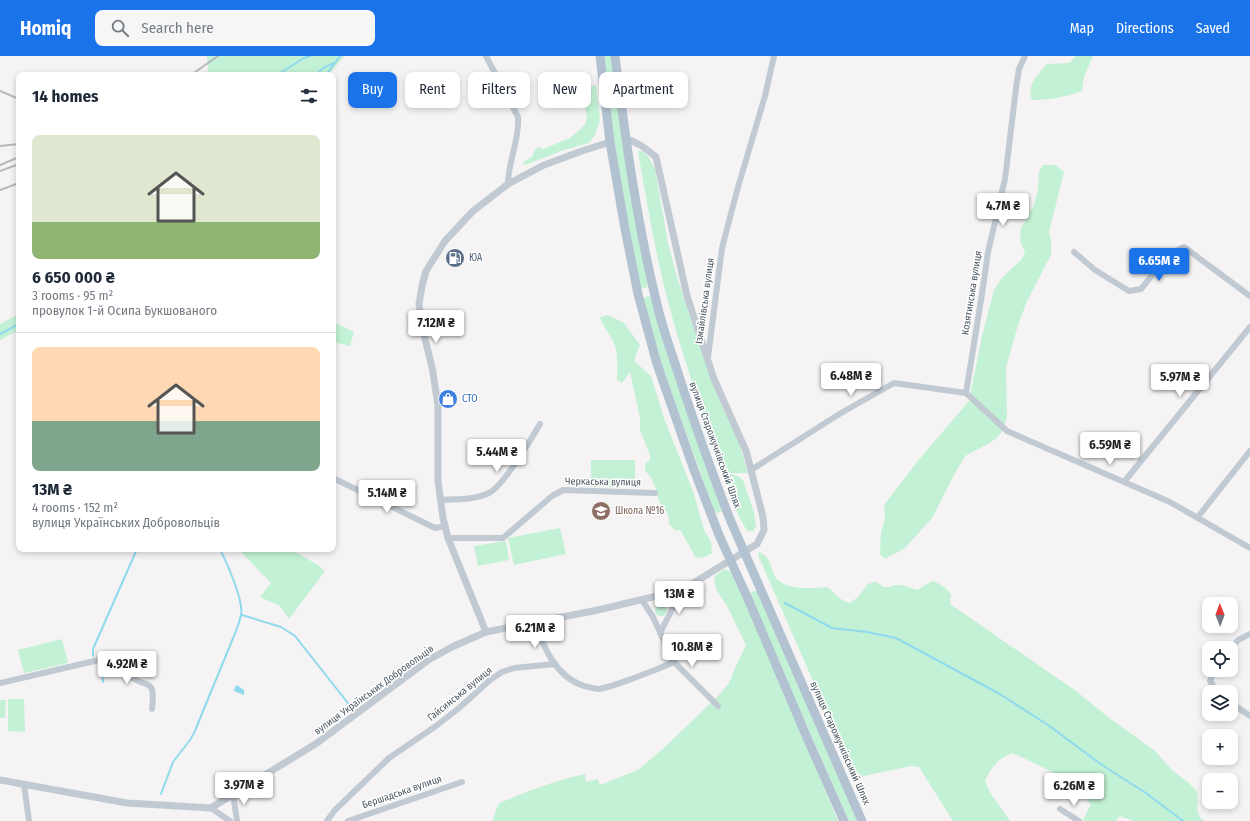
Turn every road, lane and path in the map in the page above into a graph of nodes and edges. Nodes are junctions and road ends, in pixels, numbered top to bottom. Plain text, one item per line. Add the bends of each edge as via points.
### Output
1 (486, 56) edge
2 (600, 56) edge
3 (615, 56) edge
4 (774, 56) edge
5 (1025, 56) edge
6 (626, 139) junction
7 (610, 142) junction
8 (508, 184) junction
9 (1074, 252) dead end
10 (654, 290) junction
11 (638, 294) junction
12 (1250, 296) edge
13 (1250, 326) edge
14 (708, 357) junction
15 (966, 393) junction
16 (540, 424) dead end
17 (1250, 451) edge
18 (751, 470) junction
19 (336, 479) edge
20 (1124, 482) junction
21 (655, 493) dead end
22 (440, 500) junction
23 (729, 517) junction
24 (1197, 518) junction
25 (714, 522) junction
26 (445, 526) junction
27 (448, 538) junction
28 (757, 544) joint
29 (1250, 548) edge
30 (682, 590) junction
31 (642, 600) junction
32 (535, 623) junction
33 (486, 632) junction
34 (660, 633) junction
35 (1250, 634) edge
36 (1237, 641) edge
37 (674, 662) junction
38 (555, 664) junction
39 (0, 683) edge
40 (718, 706) dead end
41 (1238, 708) edge
42 (152, 709) dead end
43 (1250, 716) edge
44 (0, 780) edge
45 (462, 782) dead end
46 (24, 785) junction
47 (233, 794) junction
48 (211, 808) junction
49 (1060, 809) dead end
50 (29, 821) edge
51 (230, 821) edge
52 (237, 821) edge
53 (327, 821) edge
54 (348, 821) edge
55 (844, 821) edge
56 (862, 821) edge
57 (1079, 821) edge

1 - 8 street via 518,117 519,128 509,165
2 - 7 main road
3 - 6 main road, вулиця Старожучківський Шлях
4 - 14 street, Ізмайлівська вулиця via 722,248
5 - 15 street, Козятинська вулиця via 1019,69 1005,179 988,252
6 - 10 main road, вулиця Старожучківський Шлях
6 - 14 street via 644,147 656,157 688,296
7 - 8 street via 544,165
7 - 11 main road
8 - 22 street via 473,212 445,241 426,271 422,286 419,304 422,327 438,405
9 - 12 street via 1095,270 1130,291 1141,289 1165,260 1184,247
10 - 11 main road
10 - 23 main road, вулиця Старожучківський Шлях via 673,360
11 - 25 main road via 660,371
13 - 20 street
14 - 18 street, Ізмайлівська вулиця via 714,379 746,451
15 - 18 street via 894,383 841,412
15 - 20 street via 1007,431
16 - 22 street via 520,456 491,493
17 - 24 street
18 - 28 street, Ізмайлівська вулиця via 763,517 764,530
19 - 26 street via 435,528
20 - 24 street via 1170,502
21 - 27 street, Черкаська вулиця via 563,490 552,496 503,538
22 - 26 street
23 - 25 main road
23 - 56 main road, вулиця Старожучківський Шлях
24 - 29 street
25 - 55 main road
26 - 27 street
27 - 33 street
28 - 30 street, вулиця Українських Добровольців
30 - 31 street, вулиця Українських Добровольців
30 - 34 street
31 - 32 street, вулиця Українських Добровольців
31 - 34 street
32 - 33 street, вулиця Українських Добровольців
32 - 38 street via 542,643
33 - 47 street, вулиця Українських Добровольців via 430,659 317,743
34 - 37 street
35 - 36 street
37 - 38 street via 615,685 597,689 576,683
37 - 40 street
38 - 53 street, Гайсинська вулиця via 514,668 496,676 436,726 389,758 335,810
39 - 42 street via 99,660 109,655 117,661 122,671 150,686 153,694
41 - 43 street
44 - 46 street
45 - 54 street, Бершадська вулиця
46 - 48 street via 127,803
46 - 50 street
47 - 48 street, вулиця Українських Добровольців
47 - 52 street
48 - 51 street
49 - 57 street

